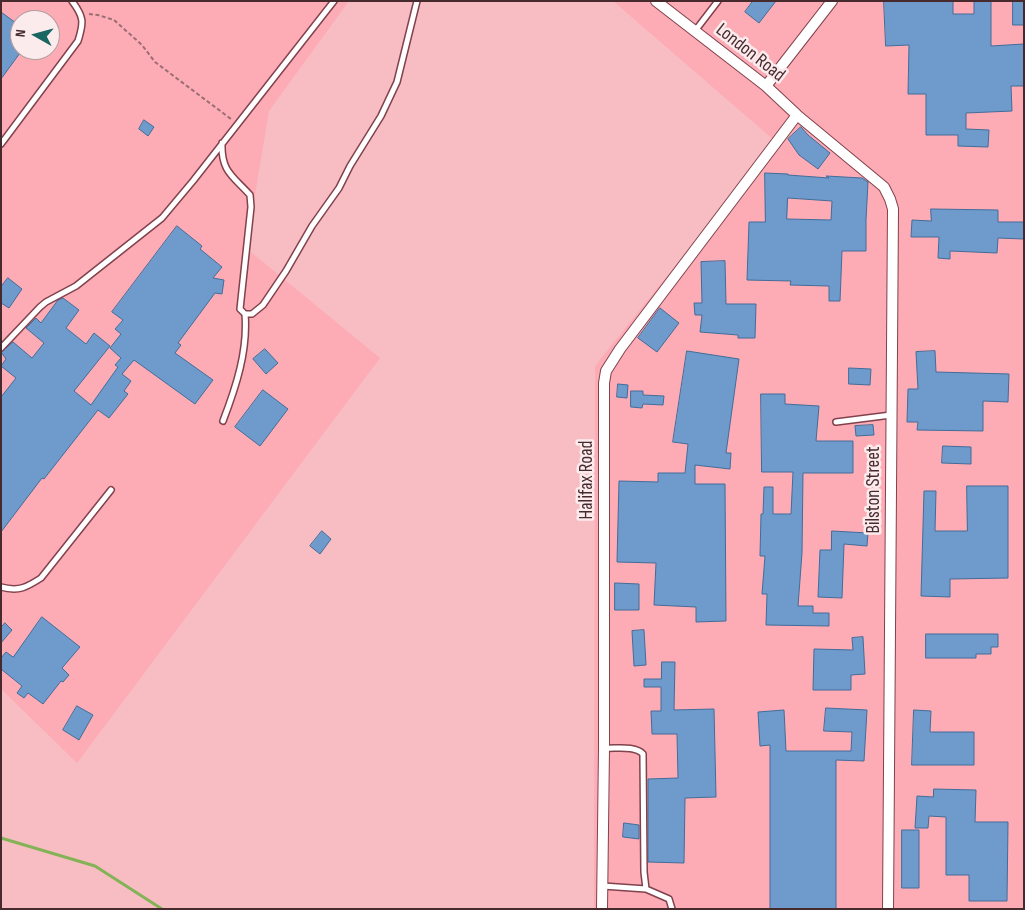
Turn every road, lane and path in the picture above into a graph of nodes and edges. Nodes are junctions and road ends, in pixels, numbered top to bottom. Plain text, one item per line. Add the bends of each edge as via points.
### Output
1 (72, 1) edge
2 (334, 1) edge
3 (416, 1) edge
4 (656, 1) edge
5 (718, 1) edge
6 (832, 1) edge
7 (82, 14) junction
8 (695, 32) junction
9 (766, 86) junction
10 (797, 115) junction
11 (237, 124) junction
12 (222, 143) junction
13 (1, 144) edge
14 (245, 314) junction
15 (1, 348) edge
16 (892, 415) junction
17 (223, 421) dead end
18 (836, 422) dead end
19 (111, 490) dead end
20 (1, 587) edge
21 (604, 748) junction
22 (603, 886) junction
23 (646, 889) junction
24 (602, 909) edge
25 (672, 909) edge
26 (888, 909) edge

1 - 7 lane
2 - 11 lane
3 - 14 lane via 397,82 381,116 264,305 252,314
4 - 8 street, London Road
5 - 8 lane
6 - 9 street
7 - 11 path via 114,20 142,45 155,62
7 - 13 lane via 83,27 78,41
8 - 9 street, London Road
9 - 10 street, London Road
10 - 16 street, Bilston Street via 884,188 890,199 893,209
10 - 21 street, Halifax Road via 606,371
11 - 12 lane
12 - 14 lane via 226,168 250,196 240,296 240,309
12 - 15 lane via 162,218 76,286 46,302
14 - 17 lane via 244,348
16 - 18 lane
16 - 26 street, Bilston Street
19 - 20 lane via 41,578 13,590
21 - 22 street, Halifax Road
21 - 23 lane via 635,749 643,754
22 - 23 lane
22 - 24 street, Halifax Road
23 - 25 lane via 669,899

